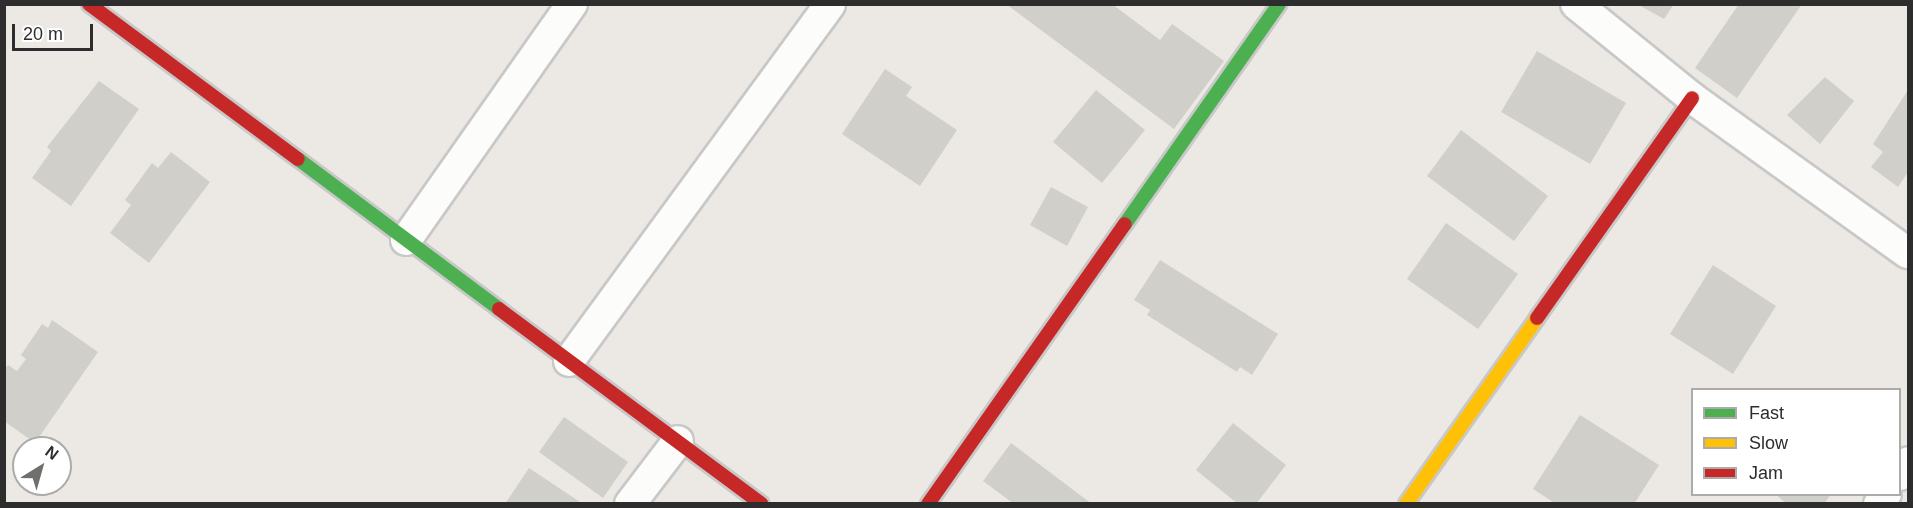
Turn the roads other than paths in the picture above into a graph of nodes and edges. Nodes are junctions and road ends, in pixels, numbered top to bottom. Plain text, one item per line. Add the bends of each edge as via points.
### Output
1 (89, 4) edge
2 (572, 4) edge
3 (830, 4) edge
4 (1280, 4) edge
5 (1576, 4) edge
6 (1692, 98) junction
7 (406, 240) junction
8 (1908, 253) edge
9 (569, 361) junction
10 (678, 441) junction
11 (630, 504) edge
12 (762, 504) edge
13 (928, 504) edge
14 (1406, 504) edge

1 - 7 street
2 - 7 street
3 - 9 street
4 - 13 street
5 - 6 street
6 - 8 street
6 - 14 street
7 - 9 street
9 - 10 street
10 - 11 street
10 - 12 street

